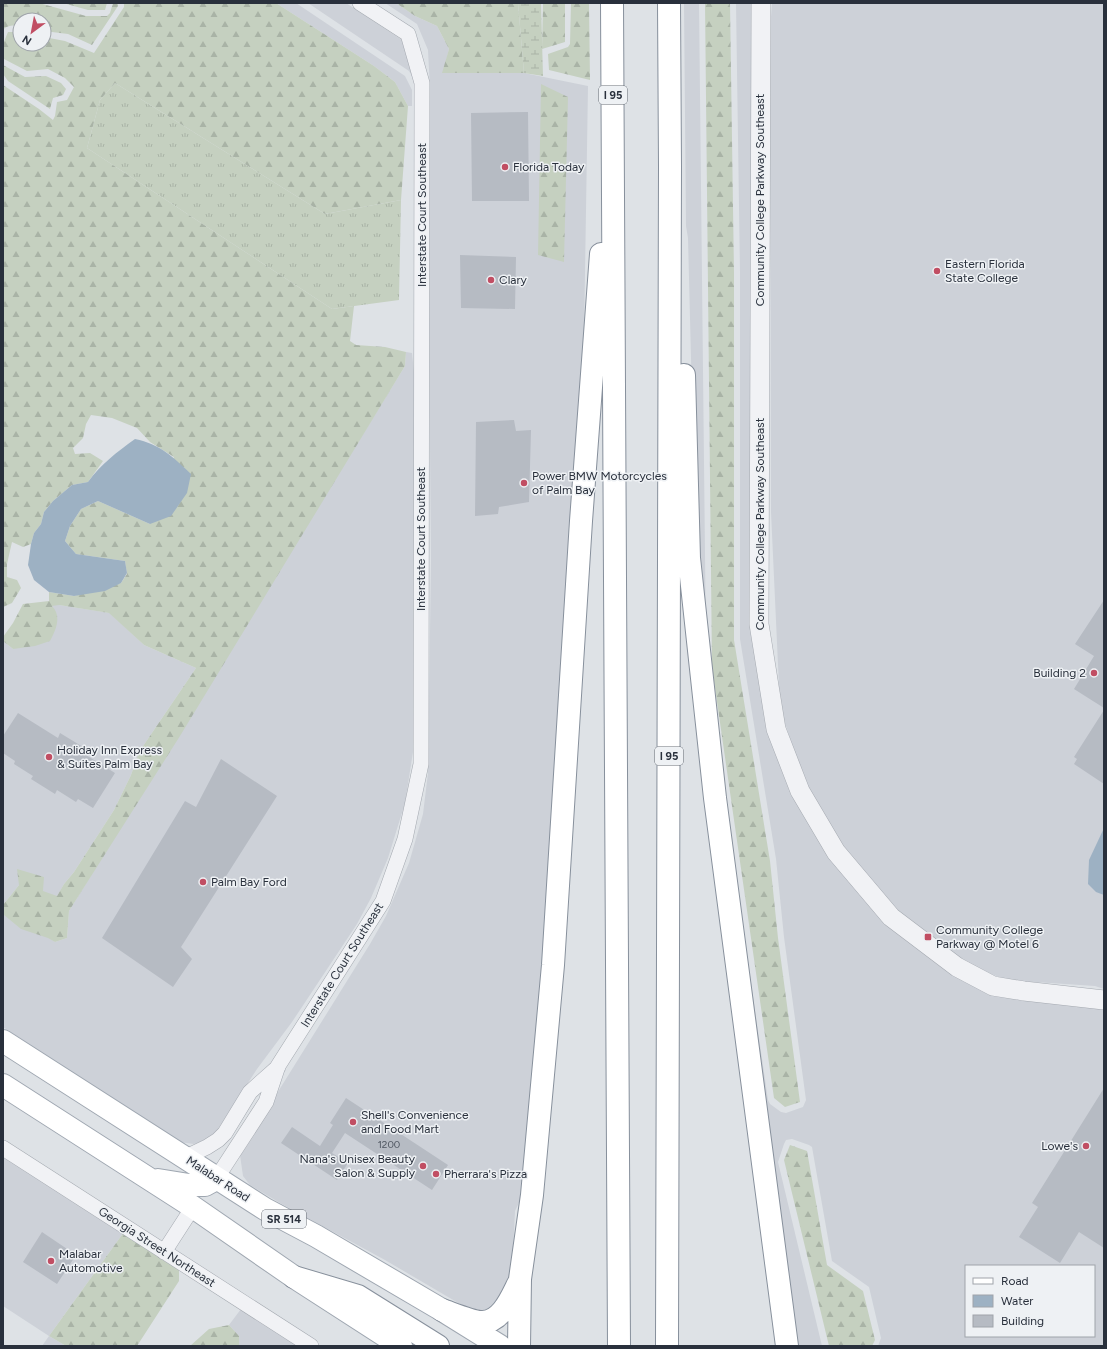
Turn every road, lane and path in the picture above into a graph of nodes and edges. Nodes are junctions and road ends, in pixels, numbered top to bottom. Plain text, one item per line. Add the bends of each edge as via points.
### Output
1 (360, 3) edge
2 (612, 3) edge
3 (669, 3) edge
4 (761, 3) edge
5 (670, 167) junction
6 (613, 186) junction
7 (1104, 1000) edge
8 (3, 1041) edge
9 (278, 1066) junction
10 (3, 1085) edge
11 (3, 1148) edge
12 (184, 1158) junction
13 (149, 1179) junction
14 (216, 1179) junction
15 (193, 1207) junction
16 (164, 1252) junction
17 (294, 1277) junction
18 (520, 1279) junction
19 (442, 1310) junction
20 (311, 1346) edge
21 (402, 1346) edge
22 (438, 1346) edge
23 (500, 1346) edge
24 (519, 1346) edge
25 (620, 1346) edge
26 (667, 1346) edge
27 (787, 1346) edge

1 - 9 street, Interstate Court Southeast via 408,34 422,82 421,764 406,839 383,901
2 - 6 main road, I 95
3 - 5 main road, I 95
4 - 7 street, Community College Parkway Southeast via 759,624 776,729 800,791 836,852 891,917 957,967 993,986
5 - 26 main road, I 95
5 - 27 main road via 681,239 689,558 715,798
6 - 18 main road via 600,262 553,965 532,1195
6 - 25 main road, I 95
8 - 12 main road, Malabar Road / SR 514
9 - 12 street, Interstate Court Southeast via 250,1092 218,1140
9 - 14 street, Interstate Court Southeast via 266,1102
10 - 13 main road
11 - 16 street, Georgia Street Northeast
12 - 14 main road, Malabar Road / SR 514
13 - 14 main road via 189,1185 205,1185
13 - 15 main road
14 - 19 main road, Malabar Road / SR 514
15 - 16 street
15 - 17 main road
16 - 20 street, Georgia Street Northeast
17 - 21 main road
17 - 22 main road via 358,1296
18 - 19 main road via 512,1297 495,1319 482,1322
18 - 24 main road
19 - 23 main road, Malabar Road / SR 514

